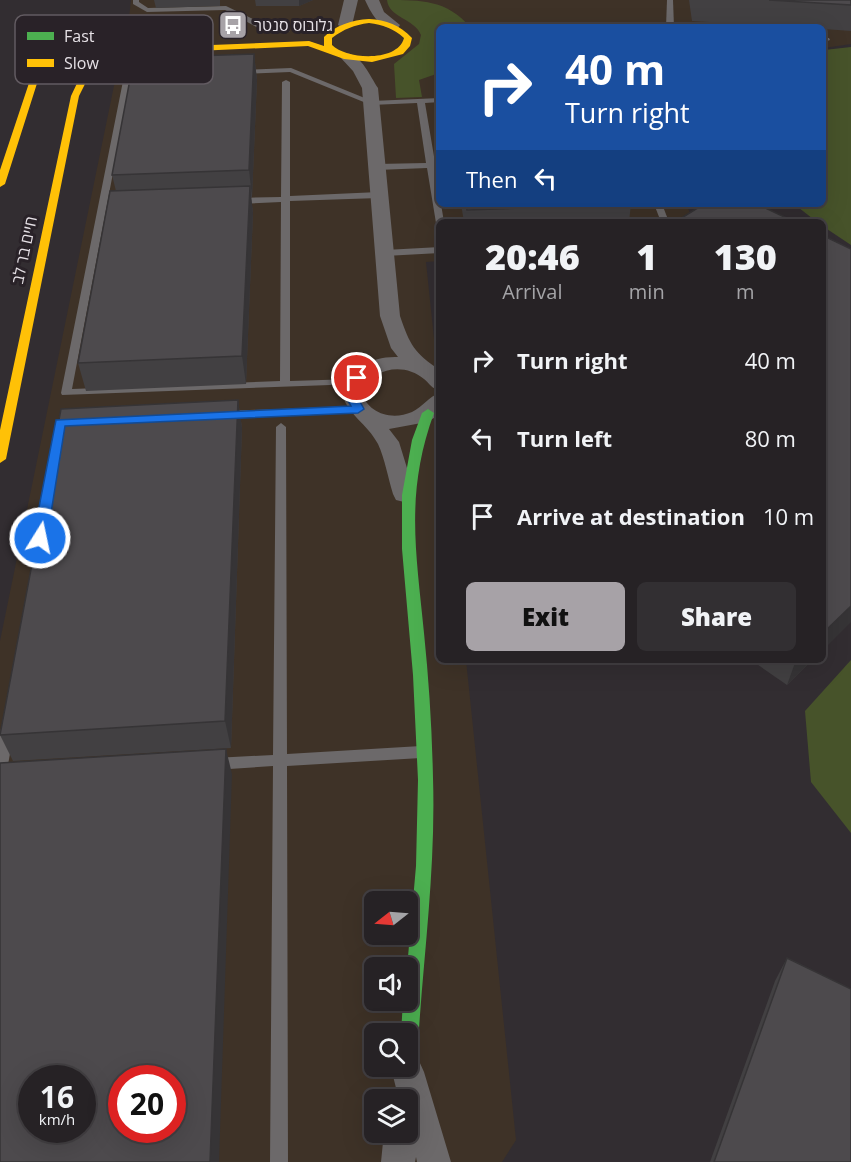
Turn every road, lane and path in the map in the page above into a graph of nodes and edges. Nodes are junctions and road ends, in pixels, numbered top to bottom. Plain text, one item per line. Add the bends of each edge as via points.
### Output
1 (136, 0) edge
2 (351, 0) edge
3 (372, 0) edge
4 (670, 0) edge
5 (226, 4) edge
6 (96, 11) dead end
7 (66, 12) dead end
8 (64, 15) edge
9 (101, 15) edge
10 (670, 24) edge
11 (393, 25) junction
12 (343, 26) junction
13 (286, 31) junction
14 (213, 34) edge
15 (213, 49) edge
16 (340, 54) junction
17 (391, 56) junction
18 (233, 72) edge
19 (286, 82) dead end
20 (33, 84) edge
21 (81, 84) edge
22 (126, 84) edge
23 (370, 95) junction
24 (436, 100) edge
25 (421, 101) junction
26 (431, 165) junction
27 (377, 167) junction
28 (0, 184) edge
29 (379, 195) junction
30 (436, 197) edge
31 (286, 199) junction
32 (229, 201) edge
33 (114, 205) edge
34 (102, 206) junction
35 (436, 250) edge
36 (385, 253) junction
37 (390, 316) junction
38 (417, 366) junction
39 (360, 377) junction
40 (436, 379) edge
41 (285, 385) junction
42 (434, 407) edge
43 (363, 413) junction
44 (217, 416) edge
45 (281, 427) dead end
46 (0, 459) edge
47 (407, 512) junction
48 (10, 712) edge
49 (424, 752) junction
50 (279, 760) junction
51 (198, 765) edge
52 (4, 773) edge
53 (409, 1023) edge
54 (408, 1077) edge
55 (400, 1143) edge
56 (279, 1162) edge
57 (398, 1162) edge
58 (434, 1162) edge

1 - 5 lane via 147,10
2 - 12 street
3 - 11 street via 377,12
4 - 10 lane
5 - 13 lane via 263,27
6 - 9 main road
7 - 8 main road
11 - 12 main road via 370,22
11 - 17 main road via 409,41
12 - 13 main road
12 - 16 main road via 327,40
13 - 14 main road
15 - 16 main road via 309,43
16 - 17 main road via 372,59
16 - 23 street via 359,69
17 - 23 street via 382,62
18 - 23 lane via 291,70
19 - 31 lane
20 - 28 main road
21 - 46 main road, חיים בר לב
22 - 34 lane
23 - 25 lane
23 - 27 street
24 - 25 lane
25 - 26 lane
26 - 27 lane
26 - 30 lane
27 - 29 street
29 - 31 lane
29 - 36 street
31 - 32 lane
31 - 41 lane
33 - 34 lane
34 - 41 lane via 66,393
35 - 36 lane
36 - 37 street
37 - 38 street via 401,348
37 - 39 street via 381,349
38 - 39 street via 391,363
38 - 40 street
39 - 41 lane
39 - 43 street via 351,396
42 - 43 street via 402,422
42 - 47 main road via 412,450
43 - 44 lane
43 - 47 street via 392,451
45 - 50 lane
47 - 49 main road
48 - 52 lane
49 - 50 lane
49 - 53 main road via 425,858
50 - 51 lane
50 - 56 lane
54 - 58 street
55 - 57 street

